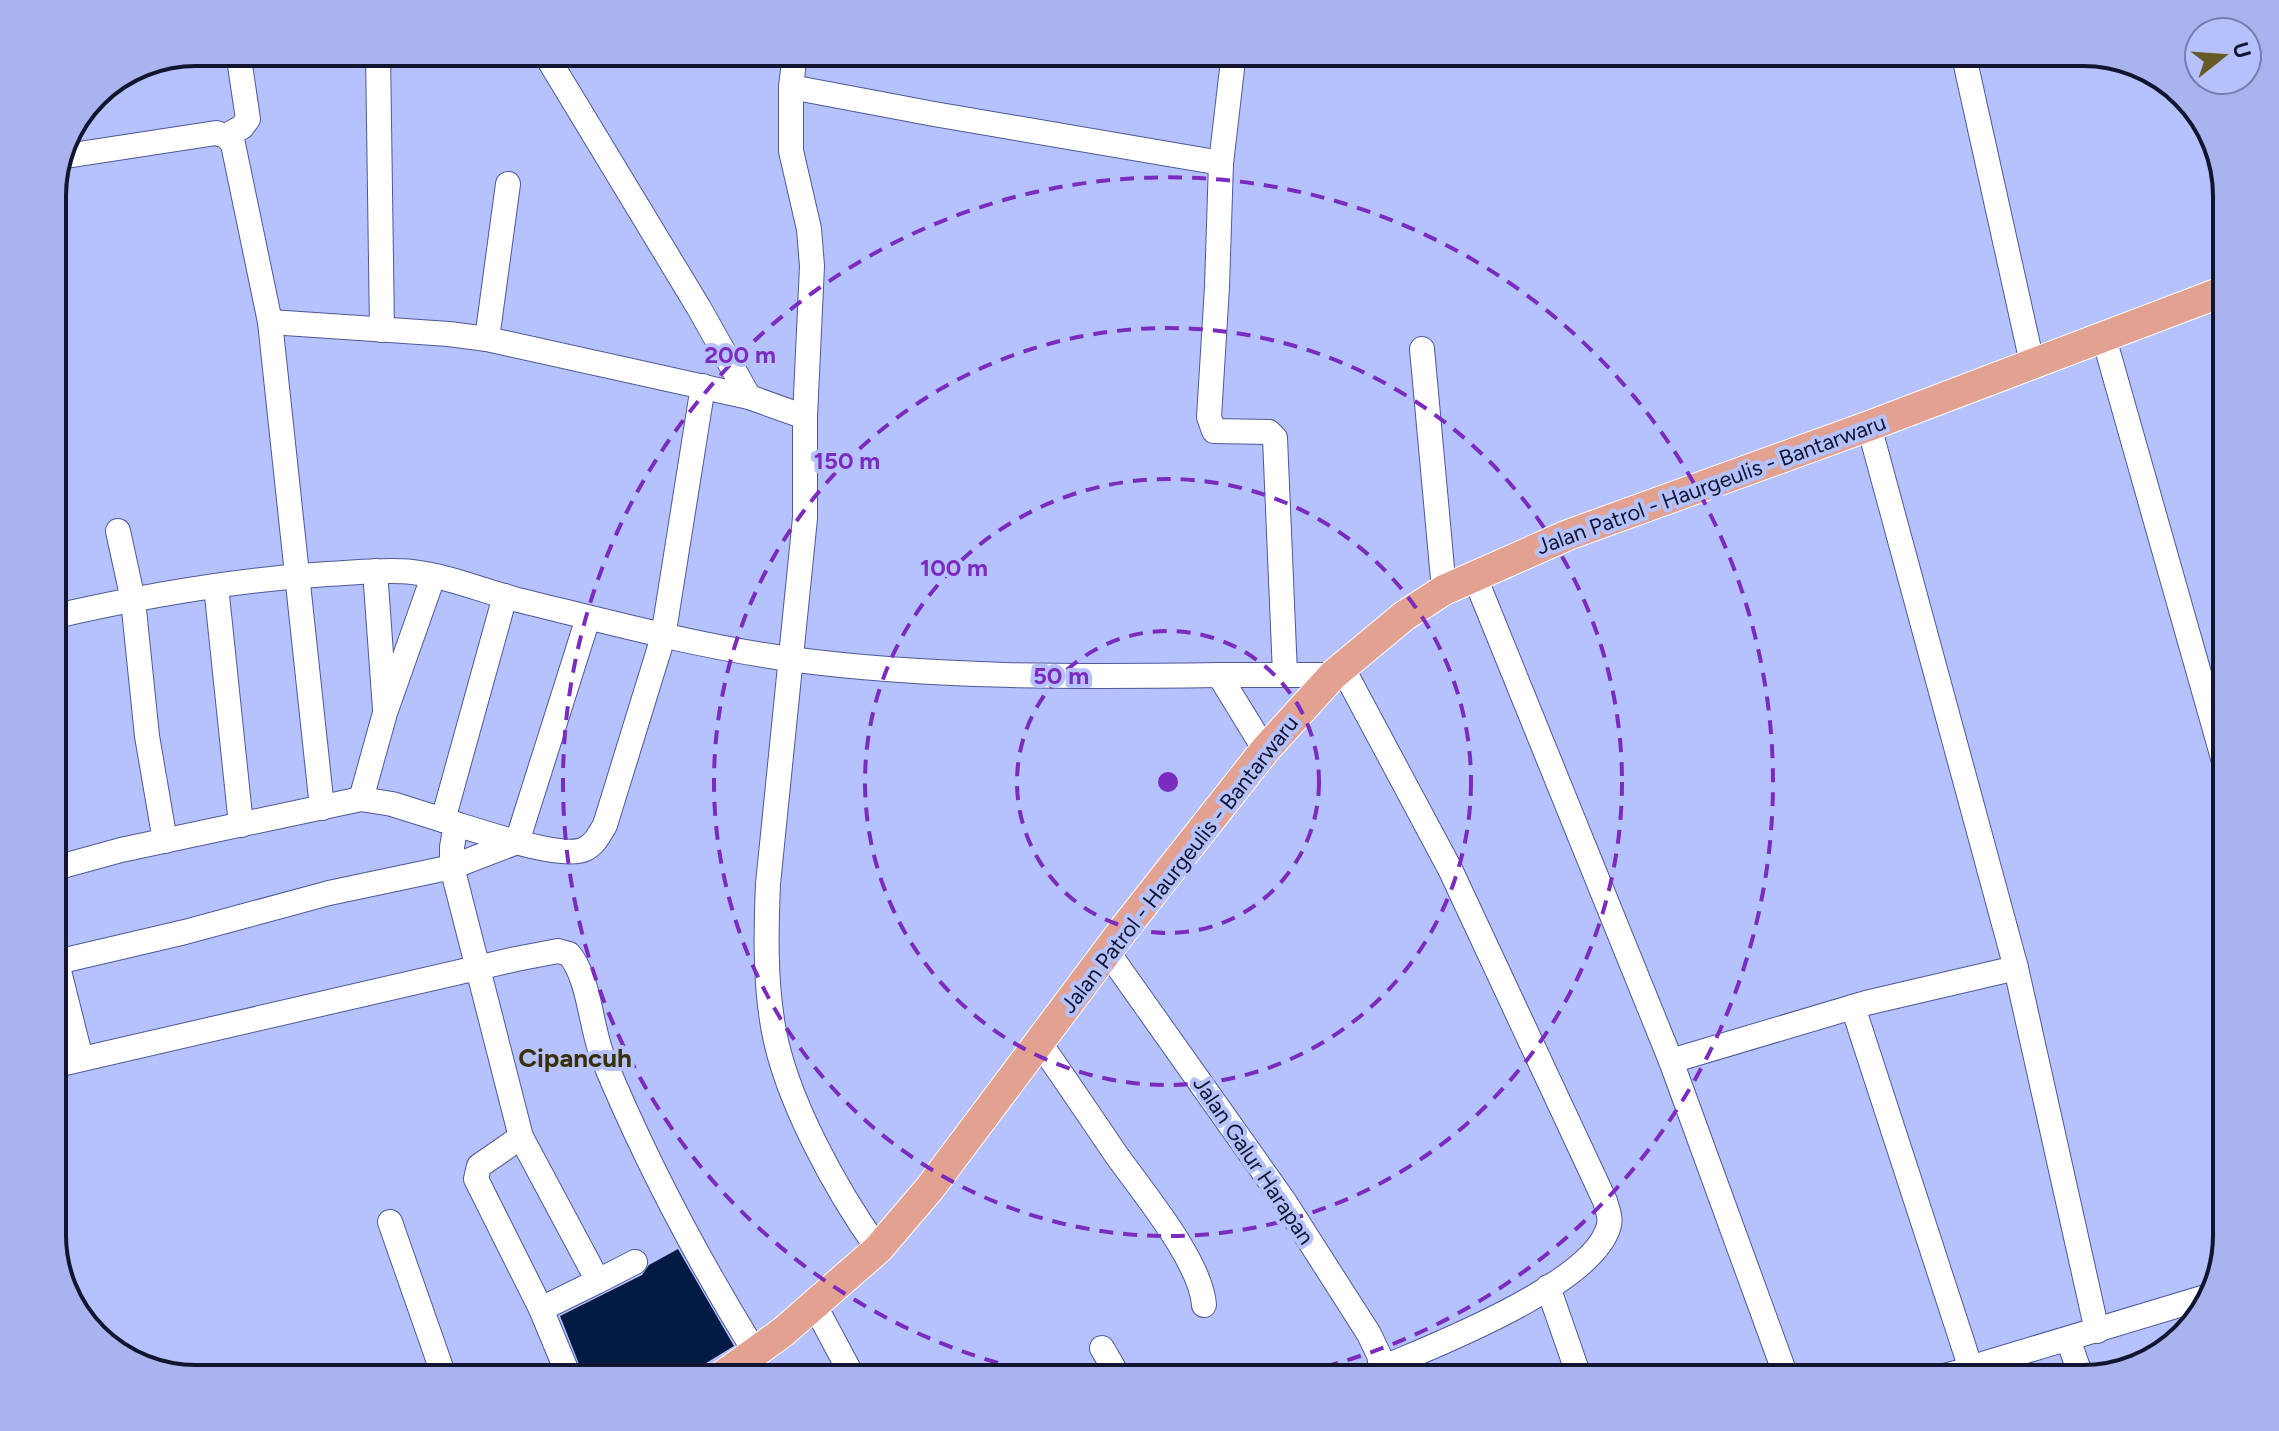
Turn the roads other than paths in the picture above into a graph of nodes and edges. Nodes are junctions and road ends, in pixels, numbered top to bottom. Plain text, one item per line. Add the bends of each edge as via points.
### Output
1 (240, 66) edge
2 (378, 66) edge
3 (552, 66) edge
4 (793, 66) edge
5 (1232, 66) edge
6 (1966, 66) edge
7 (791, 87) junction
8 (226, 136) junction
9 (73, 155) edge
10 (1221, 163) junction
11 (508, 184) dead end
12 (2213, 295) edge
13 (270, 322) junction
14 (382, 330) junction
15 (2104, 338) junction
16 (487, 339) junction
17 (1422, 349) dead end
18 (2032, 363) junction
19 (703, 386) junction
20 (749, 397) junction
21 (805, 417) junction
22 (1869, 426) junction
23 (118, 531) dead end
24 (375, 571) junction
25 (1474, 575) junction
26 (297, 576) junction
27 (433, 577) junction
28 (216, 586) junction
29 (1444, 590) junction
30 (505, 596) junction
31 (133, 600) junction
32 (66, 614) edge
33 (588, 618) junction
34 (663, 637) junction
35 (791, 659) junction
36 (1338, 671) junction
37 (1285, 674) junction
38 (1219, 675) junction
39 (385, 713) junction
40 (2213, 723) edge
41 (1265, 750) junction
42 (361, 799) junction
43 (322, 808) junction
44 (450, 822) junction
45 (241, 825) junction
46 (165, 841) junction
47 (517, 842) junction
48 (66, 866) edge
49 (452, 867) junction
50 (66, 950) edge
51 (1107, 951) junction
52 (478, 968) junction
53 (2016, 968) junction
54 (66, 997) edge
55 (1853, 1007) junction
56 (1039, 1042) junction
57 (81, 1059) junction
58 (1671, 1061) junction
59 (66, 1063) edge
60 (521, 1137) junction
61 (390, 1222) dead end
62 (878, 1249) junction
63 (635, 1262) dead end
64 (598, 1281) junction
65 (1548, 1287) junction
66 (2196, 1300) edge
67 (1204, 1305) dead end
68 (815, 1306) junction
69 (541, 1309) junction
70 (2097, 1331) junction
71 (2068, 1339) junction
72 (1102, 1348) dead end
73 (755, 1352) junction
74 (440, 1365) edge
75 (564, 1365) edge
76 (737, 1365) edge
77 (847, 1365) edge
78 (1112, 1365) edge
79 (1379, 1365) edge
80 (1400, 1365) edge
81 (1575, 1365) edge
82 (1782, 1365) edge
83 (1968, 1365) edge
84 (1996, 1365) edge
85 (2077, 1365) edge

1 - 8 street via 248,119
2 - 14 street
3 - 20 street
4 - 7 street
5 - 10 street
6 - 18 street
7 - 10 street
7 - 21 street via 791,151 812,266
8 - 9 street via 216,133
8 - 13 street via 237,155
10 - 37 street via 1209,417 1214,431 1269,432 1275,438
11 - 16 street
12 - 15 main road, Jalan Patrol - Haurgeulis - Bantarwaru
13 - 14 street
13 - 26 street
14 - 16 street
15 - 18 main road, Jalan Patrol - Haurgeulis - Bantarwaru
15 - 40 street
16 - 19 street
17 - 29 street
18 - 22 main road, Jalan Patrol - Haurgeulis - Bantarwaru
19 - 20 street
19 - 34 street
20 - 21 street
21 - 35 street via 804,540
22 - 25 main road, Jalan Patrol - Haurgeulis - Bantarwaru via 1568,535
22 - 53 street
23 - 31 street
24 - 26 street
24 - 27 street
24 - 39 street
25 - 29 main road, Jalan Patrol - Haurgeulis - Bantarwaru
25 - 58 street
26 - 28 street
26 - 43 street
27 - 30 street
27 - 39 street
28 - 31 street
28 - 45 street
29 - 36 main road, Jalan Patrol - Haurgeulis - Bantarwaru
30 - 33 street
30 - 44 street
31 - 32 street
31 - 46 street via 147,736
33 - 34 street
33 - 47 street
34 - 35 street
34 - 47 street via 605,825 594,843 567,853
35 - 38 street via 939,673 1073,678
35 - 62 street via 768,884 773,1027 791,1086 822,1156
36 - 37 street
36 - 41 main road, Jalan Patrol - Haurgeulis - Bantarwaru
36 - 65 street via 1450,869 1609,1213 1601,1244 1584,1263
37 - 38 street
38 - 41 street
39 - 42 street
41 - 51 main road, Jalan Patrol - Haurgeulis - Bantarwaru
42 - 43 street
42 - 44 street
43 - 45 street
44 - 47 street
44 - 49 street
45 - 46 street
46 - 48 street
47 - 49 street
49 - 50 street via 170,936
49 - 52 street
51 - 56 main road, Jalan Patrol - Haurgeulis - Bantarwaru
51 - 79 street, Jalan Galur Harapan via 1284,1201 1369,1334
52 - 57 street
52 - 60 street
52 - 73 street via 558,951 577,963 602,1054 649,1159
53 - 55 street
53 - 70 street
54 - 57 street
55 - 58 street
55 - 83 street
56 - 62 main road, Jalan Patrol - Haurgeulis - Bantarwaru
56 - 67 street via 1163,1221 1195,1274
57 - 59 street
58 - 82 street
60 - 64 street
60 - 69 street via 479,1166 476,1179
61 - 74 street
62 - 68 main road, Jalan Patrol - Haurgeulis - Bantarwaru
63 - 64 street
64 - 69 street
65 - 80 street
65 - 81 street
66 - 70 street
68 - 73 main road, Jalan Patrol - Haurgeulis - Bantarwaru
68 - 77 street
69 - 75 street
70 - 71 street
71 - 84 street
71 - 85 street
72 - 78 street
73 - 76 main road, Jalan Patrol - Haurgeulis - Bantarwaru

